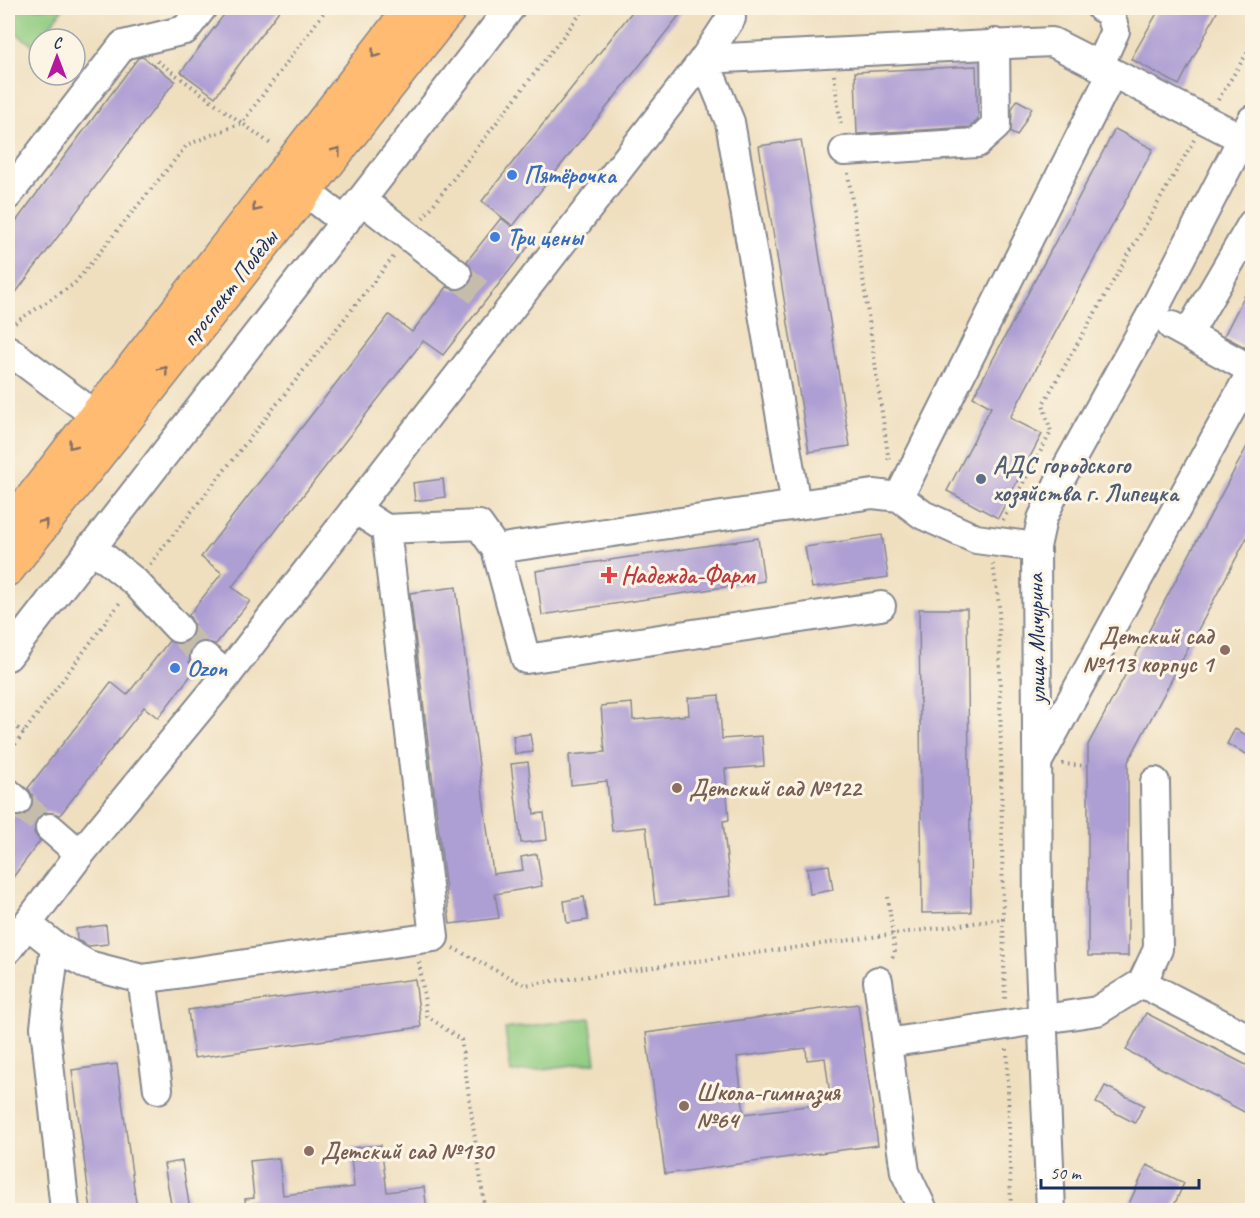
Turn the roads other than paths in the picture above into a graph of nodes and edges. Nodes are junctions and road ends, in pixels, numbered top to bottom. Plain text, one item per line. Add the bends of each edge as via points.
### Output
1 (202, 8) edge
2 (411, 8) edge
3 (450, 8) edge
4 (510, 8) edge
5 (1101, 8) edge
6 (731, 18) dead end
7 (995, 43) junction
8 (704, 58) junction
9 (1105, 69) junction
10 (1247, 129) edge
11 (844, 151) road end
12 (305, 191) junction
13 (8, 195) edge
14 (353, 211) junction
15 (1252, 224) edge
16 (457, 274) tunnel mouth
17 (1151, 315) junction
18 (1188, 334) junction
19 (8, 350) edge
20 (1252, 370) edge
21 (95, 415) junction
22 (897, 496) junction
23 (796, 505) junction
24 (355, 509) junction
25 (8, 529) edge
26 (386, 529) junction
27 (91, 547) junction
28 (1036, 547) junction
29 (496, 549) junction
30 (8, 569) edge
31 (881, 606) dead end
32 (178, 628) tunnel mouth
33 (8, 656) edge
34 (1037, 762) junction
35 (1155, 782) dead end
36 (50, 828) tunnel mouth
37 (80, 854) junction
38 (27, 924) junction
39 (55, 946) junction
40 (8, 949) edge
41 (142, 979) junction
42 (878, 981) dead end
43 (1142, 984) junction
44 (1042, 1018) junction
45 (1252, 1040) edge
46 (887, 1043) junction
47 (158, 1089) dead end
48 (65, 1210) edge
49 (923, 1210) edge
50 (1051, 1210) edge

1 - 13 street via 185,30 123,45
2 -> 21 main road, проспект Победы
12 -> 3 main road, проспект Победы
4 - 14 street
5 - 9 street via 1109,11 1115,31
6 - 8 street
7 - 8 street
7 - 9 street via 1052,42
7 - 11 street via 996,126 977,143
8 - 23 street via 730,122
8 - 24 street via 497,306
9 - 10 street via 1206,120
9 - 22 street
10 - 17 street, улица Мичурина
12 - 14 street
30 -> 12 main road, проспект Победы
14 - 16 street via 408,237
14 - 27 street
15 - 18 street
17 - 18 street
17 - 28 street, улица Мичурина via 1060,480 1042,519
18 - 20 street
19 - 21 street
20 - 34 street
21 -> 25 main road, проспект Победы
22 - 23 street via 873,494
22 - 28 street via 923,515 976,539
23 - 29 street
24 - 26 street
24 - 37 street via 216,666
26 - 29 street via 479,525
26 - 41 street via 425,939
27 - 32 street via 135,582
27 - 33 street
28 - 34 street, улица Мичурина
29 - 31 street via 526,659
34 - 44 street, улица Мичурина
35 - 43 street via 1158,949
36 - 37 street
37 - 38 street
38 - 39 street
38 - 40 street
39 - 41 street via 87,964
39 - 48 street via 45,1028
41 - 47 street
42 - 46 street
43 - 44 street via 1097,1011
43 - 45 street
44 - 46 street
44 - 50 street, улица Мичурина
46 - 49 street via 905,1172

